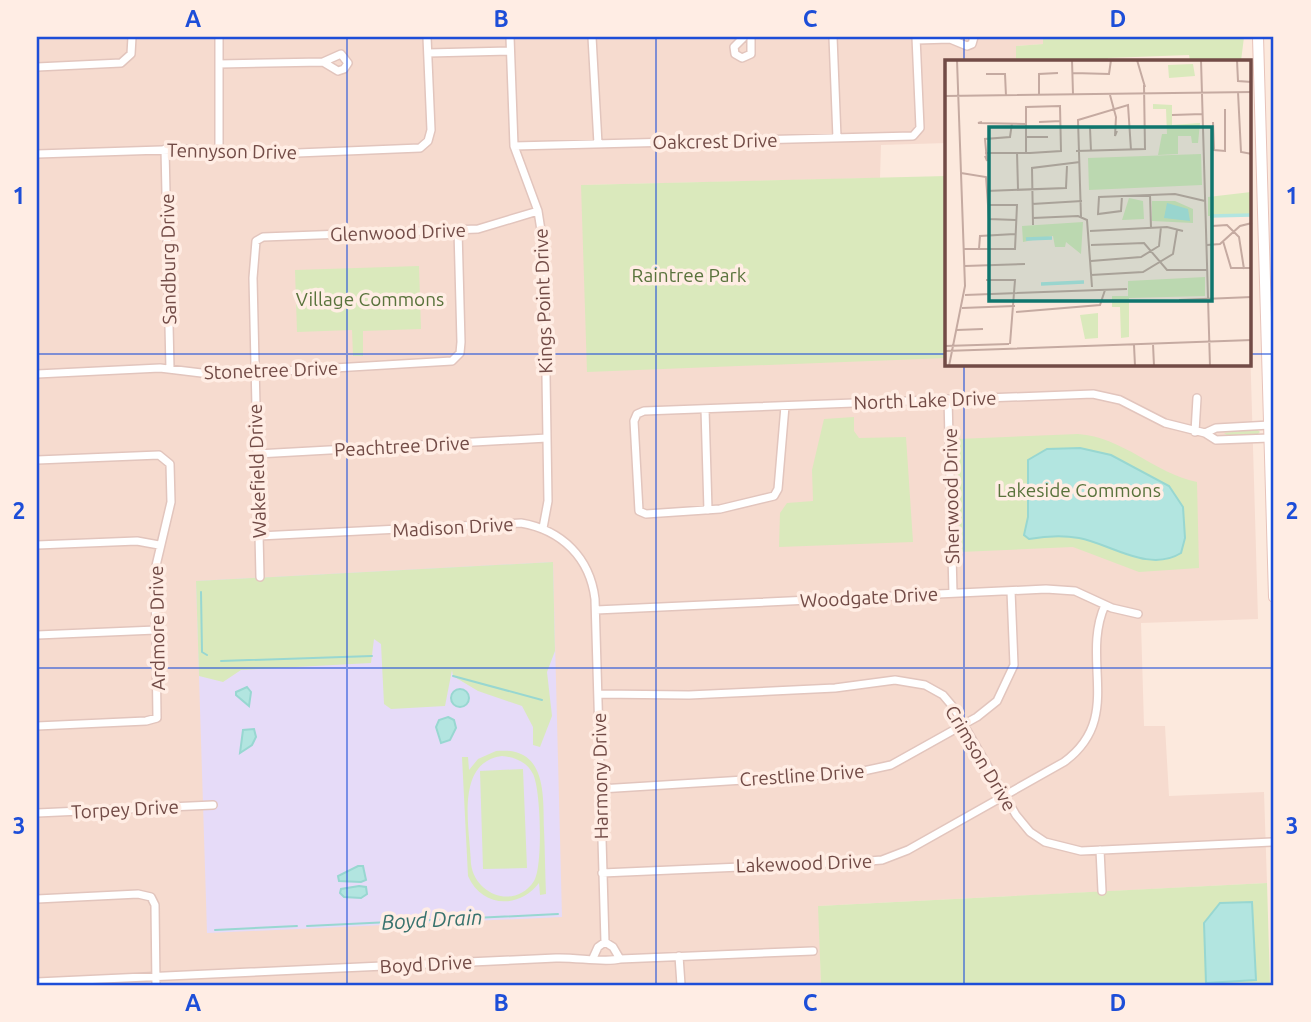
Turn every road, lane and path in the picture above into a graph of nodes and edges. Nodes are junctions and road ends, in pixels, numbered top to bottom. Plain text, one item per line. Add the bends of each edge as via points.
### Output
1 (132, 37) edge
2 (219, 37) edge
3 (427, 37) edge
4 (510, 37) edge
5 (592, 37) edge
6 (744, 37) edge
7 (751, 37) edge
8 (833, 37) edge
9 (974, 37) edge
10 (1258, 37) edge
11 (917, 38) edge
12 (951, 38) edge
13 (510, 51) junction
14 (428, 53) junction
15 (323, 62) dead end
16 (219, 64) junction
17 (37, 67) edge
18 (836, 138) junction
19 (598, 144) junction
20 (514, 146) junction
21 (165, 149) junction
22 (219, 152) junction
23 (37, 154) edge
24 (538, 211) junction
25 (458, 230) junction
26 (256, 240) joint
27 (170, 369) junction
28 (255, 373) junction
29 (37, 374) edge
30 (1198, 398) dead end
31 (948, 399) junction
32 (785, 406) junction
33 (705, 409) junction
34 (1270, 425) junction
35 (1195, 432) junction
36 (1205, 433) junction
37 (548, 438) junction
38 (1270, 438) junction
39 (257, 454) junction
40 (37, 460) edge
41 (708, 510) junction
42 (543, 528) junction
43 (259, 536) junction
44 (37, 545) edge
45 (159, 545) junction
46 (260, 577) dead end
47 (1011, 590) junction
48 (953, 593) junction
49 (1274, 597) edge
50 (1104, 605) junction
51 (596, 610) junction
52 (1138, 614) dead end
53 (156, 630) junction
54 (37, 635) edge
55 (598, 694) junction
56 (965, 724) junction
57 (37, 726) edge
58 (600, 789) junction
59 (1004, 795) junction
60 (213, 805) dead end
61 (37, 813) edge
62 (1274, 842) edge
63 (1100, 850) junction
64 (602, 873) junction
65 (1102, 891) dead end
66 (37, 899) edge
67 (605, 942) junction
68 (813, 951) dead end
69 (679, 956) junction
70 (593, 958) junction
71 (620, 959) junction
72 (156, 981) edge
73 (37, 982) edge
74 (681, 985) edge

1 - 17 street via 131,54 121,64
2 - 16 street
3 - 14 street
4 - 13 street, Kings Point Drive
5 - 19 street
6 - 7 street via 734,47 742,58 751,54
8 - 18 street
9 - 12 street via 967,46
10 - 34 main road
11 - 12 street
11 - 18 street, Oakcrest Drive via 917,134
13 - 14 street
13 - 20 street, Kings Point Drive
14 - 22 street, Tennyson Drive via 431,130 426,144 396,150
15 - 16 street
16 - 22 street
18 - 19 street, Oakcrest Drive
19 - 20 street, Oakcrest Drive
20 - 24 street, Kings Point Drive
21 - 22 street, Tennyson Drive
21 - 23 street, Tennyson Drive
21 - 27 street, Sandburg Drive
24 - 25 street, Glenwood Drive via 495,226
24 - 37 street, Kings Point Drive via 544,250
25 - 26 street, Glenwood Drive
25 - 28 street, Stonetree Drive via 460,353 444,362
26 - 28 street, Wakefield Drive
27 - 28 street, Stonetree Drive via 211,375
27 - 29 street, Stonetree Drive
28 - 39 street, Wakefield Drive
30 - 35 street
31 - 32 street, North Lake Drive
31 - 35 street, North Lake Drive via 1093,394 1120,400
31 - 48 street, Sherwood Drive
32 - 33 street, North Lake Drive
32 - 41 street via 774,496
33 - 41 street
33 - 41 street, North Lake Drive via 637,414 634,421 639,511
34 - 36 street, North Lake Drive via 1216,428
34 - 38 main road
35 - 36 street, North Lake Drive
36 - 38 street, North Lake Drive via 1216,440
37 - 39 street, Peachtree Drive
37 - 42 street, Kings Point Drive via 548,506
38 - 49 main road
39 - 43 street, Wakefield Drive
40 - 45 street, Ardmore Drive via 165,458 172,470 172,493
42 - 43 street, Madison Drive via 508,523
42 - 51 street, Madison Drive via 581,558 591,577
43 - 46 street, Wakefield Drive
44 - 45 street via 137,541
45 - 53 street, Ardmore Drive
47 - 48 street, Woodgate Drive
47 - 50 street, Woodgate Drive via 1069,590
47 - 56 street, Crestline Drive via 1014,650 1010,678 997,701
48 - 51 street, Woodgate Drive
50 - 52 street, Woodgate Drive
50 - 59 street, Lakewood Drive via 1097,634 1099,701 1091,732 1072,756
51 - 55 street, Harmony Drive
53 - 54 street
53 - 57 street, Ardmore Drive via 157,718
55 - 56 street, Crimson Drive via 689,695 835,688 895,680 925,685 943,695
55 - 58 street, Harmony Drive
56 - 58 street, Crestline Drive via 891,765 862,773
56 - 59 street, Crimson Drive
58 - 64 street, Harmony Drive
59 - 63 street, Crimson Drive via 1023,824 1045,842 1068,850
59 - 64 street, Lakewood Drive via 901,854 882,860
60 - 61 street, Torpey Drive
62 - 63 street, Crimson Drive
63 - 65 street
64 - 67 street, Harmony Drive
66 - 72 street via 150,897 155,905
67 - 70 street
67 - 71 street
68 - 69 street, Boyd Drive
69 - 71 street, Boyd Drive
69 - 74 street
70 - 71 street, Boyd Drive via 606,962
70 - 72 street, Boyd Drive
72 - 73 street, Boyd Drive

